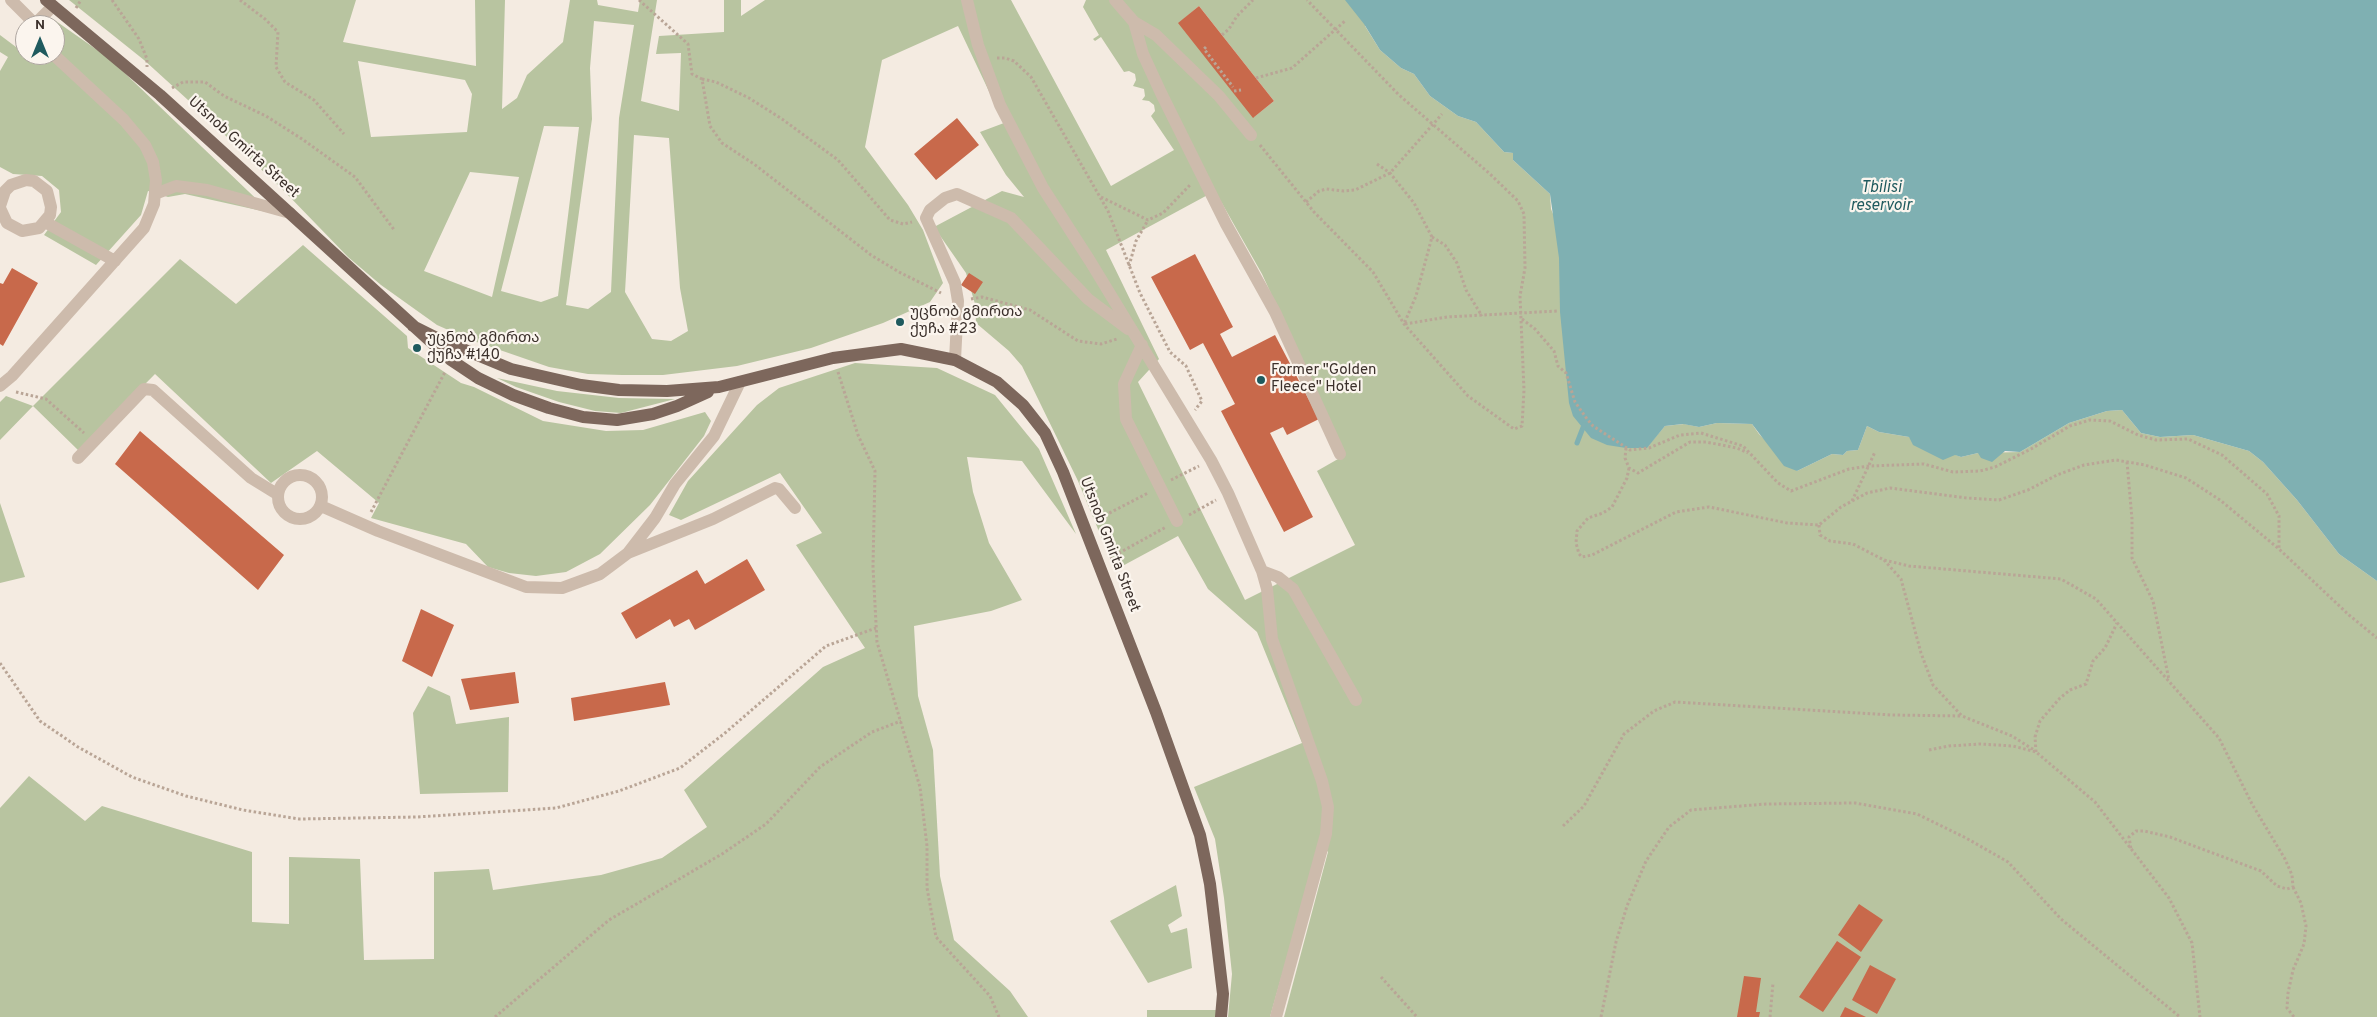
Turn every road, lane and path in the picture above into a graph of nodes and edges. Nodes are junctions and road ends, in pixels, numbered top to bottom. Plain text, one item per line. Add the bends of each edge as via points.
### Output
1 (11, 0) edge
2 (112, 0) edge
3 (240, 0) edge
4 (639, 0) edge
5 (967, 0) edge
6 (1116, 0) edge
7 (1253, 0) edge
8 (1307, 0) edge
9 (50, 3) edge
10 (25, 15) edge
11 (41, 15) edge
12 (1134, 22) junction
13 (1345, 22) dead end
14 (1336, 30) junction
15 (1222, 35) dead end
16 (1206, 47) dead end
17 (984, 62) junction
18 (65, 65) edge
19 (1256, 78) dead end
20 (702, 79) junction
21 (147, 83) junction
22 (1241, 90) dead end
23 (160, 95) junction
24 (1442, 114) dead end
25 (1432, 124) junction
26 (344, 134) dead end
27 (1252, 135) joint
28 (1377, 164) dead end
29 (1199, 172) junction
30 (1390, 173) junction
31 (5, 182) edge
32 (155, 194) junction
33 (1099, 196) junction
34 (1306, 202) junction
35 (0, 207) edge
36 (290, 213) junction
37 (926, 218) junction
38 (1148, 220) junction
39 (45, 222) junction
40 (395, 231) dead end
41 (1432, 236) junction
42 (114, 261) junction
43 (1129, 266) junction
44 (958, 301) junction
45 (1557, 311) dead end
46 (1521, 312) junction
47 (1482, 316) junction
48 (1522, 319) junction
49 (1404, 324) junction
50 (413, 326) junction
51 (1134, 333) junction
52 (1142, 345) junction
53 (833, 358) junction
54 (451, 360) junction
55 (955, 360) junction
56 (740, 382) junction
57 (719, 386) junction
58 (5, 388) edge
59 (1202, 401) dead end
60 (94, 441) junction
61 (1626, 448) junction
62 (1875, 452) dead end
63 (1340, 454) dead end
64 (1752, 455) junction
65 (78, 458) dead end
66 (2127, 462) junction
67 (1869, 466) junction
68 (1629, 468) junction
69 (277, 494) junction
70 (1852, 501) junction
71 (321, 506) junction
72 (1203, 507) dead end
73 (795, 508) dead end
74 (1104, 516) dead end
75 (1098, 519) dead end
76 (1178, 521) junction
77 (364, 525) junction
78 (1819, 526) junction
79 (2279, 549) junction
80 (628, 553) junction
81 (1113, 557) dead end
82 (1884, 560) junction
83 (1262, 571) junction
84 (2117, 623) junction
85 (876, 628) junction
86 (2377, 638) edge
87 (0, 663) edge
88 (2169, 680) junction
89 (1356, 700) dead end
90 (1962, 716) junction
91 (901, 721) junction
92 (1929, 750) dead end
93 (2036, 752) junction
94 (1563, 826) dead end
95 (2131, 849) junction
96 (2293, 887) junction
97 (1381, 977) dead end
98 (1774, 983) dead end
99 (495, 1017) edge
100 (999, 1017) edge
101 (1221, 1017) edge
102 (1276, 1017) edge
103 (1417, 1017) edge
104 (1601, 1017) edge
105 (1770, 1017) edge
106 (2180, 1017) edge
107 (2200, 1017) edge
108 (2294, 1017) edge

1 - 10 street
2 - 21 path via 148,59
3 - 26 path via 278,32 276,68 285,82 314,100
4 - 20 path via 688,44 692,74
5 - 17 street
6 - 12 street
7 - 15 path
8 - 14 path
9 - 11 street
9 - 21 main road, Utsnob Gmirta Street
12 - 27 street via 1170,48 1219,96
12 - 29 street via 1144,54
13 - 14 path
14 - 19 path via 1292,68
14 - 25 path
16 - 22 path via 1204,49 1234,90
17 - 33 path via 1005,58 1014,61 1031,76
17 - 51 street via 1000,105 1043,188
18 - 32 street via 124,120 145,145 153,162
20 - 37 path via 749,98 838,160 890,220 903,224
20 - 44 path via 710,126 722,143 754,164 870,255
21 - 23 main road, Utsnob Gmirta Street
23 - 36 main road, Utsnob Gmirta Street
23 - 40 path via 183,82 205,82 224,96 266,116 355,177
24 - 25 path
25 - 30 path
25 - 46 path via 1490,174 1521,207 1525,261
27 - 34 path
28 - 30 path
29 - 38 path via 1163,212
29 - 63 street via 1275,312
30 - 34 path via 1355,190 1319,191
30 - 41 path via 1414,203
31 - 35 street
31 - 39 street via 26,180 47,191 51,207
32 - 36 street via 176,186 207,190
32 - 42 street via 144,228
33 - 38 path
33 - 43 path
34 - 49 path via 1373,272
35 - 39 street via 7,223 22,231 39,228
36 - 50 main road, Utsnob Gmirta Street
37 - 44 street via 955,283
37 - 51 street via 930,210 945,198 957,194 1011,218 1088,299
38 - 43 path via 1136,241
39 - 42 street
41 - 47 path via 1445,245 1457,263 1466,290
41 - 49 path via 1416,296
42 - 58 street via 12,376
43 - 59 path via 1170,352 1186,366
44 - 51 path via 982,298 1030,310 1078,341 1101,344
44 - 55 street
45 - 46 path
46 - 47 path
46 - 48 path
47 - 49 path via 1426,319
48 - 49 path via 1522,426 1514,429 1468,396
48 - 61 path via 1554,351 1558,366 1566,373 1575,402 1586,419
50 - 54 main road, Utsnob Gmirta Street
50 - 57 main road, Utsnob Gmirta Street via 511,369 581,385 646,392
51 - 52 street
52 - 76 street via 1124,384 1126,419
52 - 83 street via 1211,460
53 - 55 main road, Utsnob Gmirta Street via 901,349
53 - 56 main road, Utsnob Gmirta Street
53 - 85 path via 858,436 875,471 873,567
54 - 57 main road, Utsnob Gmirta Street via 513,395 583,417 617,420 653,414
54 - 77 path
55 - 101 main road, Utsnob Gmirta Street via 997,382 1023,405 1044,433 1063,472 1200,835 1210,884 1223,994
56 - 57 main road, Utsnob Gmirta Street
56 - 80 street via 714,436 675,484 655,518
58 - 60 path via 46,399
60 - 65 street
60 - 69 street via 144,390 152,390 251,478
61 - 64 path via 1649,448 1680,436 1701,433 1743,446
61 - 68 path
62 - 67 path
64 - 67 path via 1791,492 1849,470
64 - 68 path via 1737,448 1690,442 1644,471 1638,473
66 - 70 path via 2116,460 2084,465 1999,500 1890,488 1867,493
66 - 79 path via 2186,478 2220,500
66 - 88 path via 2132,558 2153,601
67 - 70 path
67 - 79 path via 1924,464 1952,472 1980,471 2031,449 2070,426 2090,420 2110,421 2138,436 2156,440 2188,439 2222,455 2267,494 2279,516
68 - 78 path via 1612,507 1603,514 1588,518 1577,531 1576,543 1582,556 1592,555 1676,512 1709,507
69 - 71 street via 280,508 290,518 305,519
69 - 71 street via 290,476 306,475 322,491
70 - 78 path
71 - 77 street
72 - 76 path
73 - 80 street via 776,488 712,519
74 - 75 path
76 - 81 path
77 - 80 street via 526,587 562,588 600,574
78 - 82 path via 1820,534 1830,541 1853,544
79 - 86 path
82 - 84 path via 1909,566 2061,579 2096,599
82 - 90 path via 1900,579 1933,686
83 - 89 street via 1278,577 1293,589
83 - 102 street via 1272,638 1328,807 1326,834
84 - 88 path
84 - 93 path via 2105,648 2093,661 2086,684 2060,698 2040,721 2035,737
85 - 87 path via 826,646 680,768 619,791 556,808 408,817 299,819 243,810 132,777 40,721
85 - 91 path via 877,642
88 - 96 path via 2219,738 2252,804 2285,859
90 - 93 path via 2012,736
90 - 94 path via 1675,702 1654,711 1624,734 1584,806
91 - 99 path via 872,732 820,768 766,824 722,854 608,920
91 - 100 path via 920,787 927,846 927,888 936,938 990,996
92 - 93 path via 1980,744 2013,746
93 - 95 path via 2095,802
95 - 96 path via 2129,837 2136,831 2170,837 2261,871 2277,886
95 - 107 path via 2169,898 2192,943
96 - 108 path via 2301,903 2306,926 2304,944 2288,993 2287,1008
97 - 103 path
98 - 105 path
104 - 106 path via 1627,906 1646,861 1669,827 1690,810 1766,804 1855,803 1916,814 2008,862 2061,919

